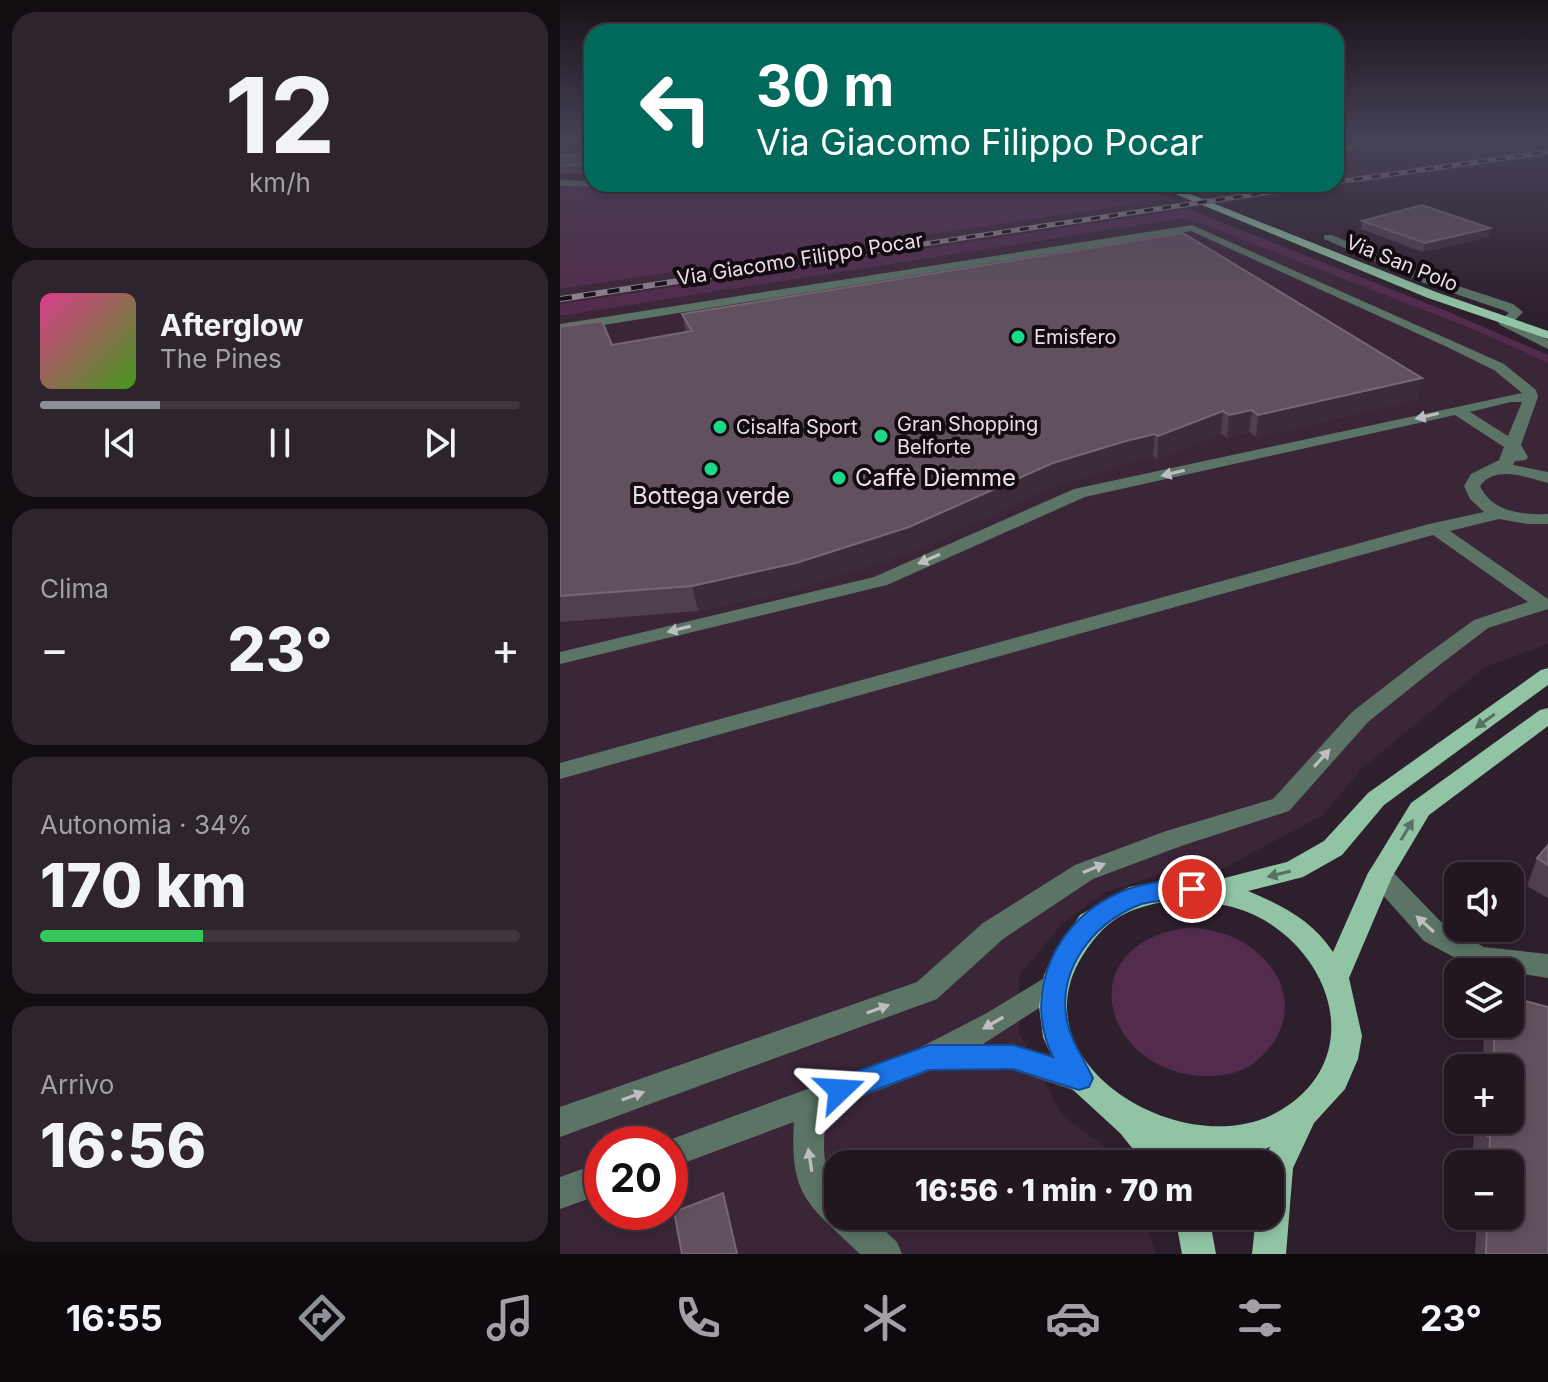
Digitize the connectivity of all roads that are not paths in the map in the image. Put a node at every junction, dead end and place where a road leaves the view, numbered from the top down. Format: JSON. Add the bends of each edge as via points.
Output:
{"nodes":[{"id":1,"x":1185,"y":196,"type":"edge"},
{"id":2,"x":1328,"y":237,"type":"dead end"},
{"id":3,"x":1505,"y":322,"type":"junction"},
{"id":4,"x":560,"y":328,"type":"edge"},
{"id":5,"x":1548,"y":335,"type":"edge"},
{"id":6,"x":1548,"y":345,"type":"edge"},
{"id":7,"x":1531,"y":397,"type":"junction"},
{"id":8,"x":1457,"y":410,"type":"junction"},
{"id":9,"x":1514,"y":447,"type":"junction"},
{"id":10,"x":1491,"y":471,"type":"junction"},
{"id":11,"x":1544,"y":476,"type":"edge"},
{"id":12,"x":1473,"y":494,"type":"junction"},
{"id":13,"x":1502,"y":513,"type":"junction"},
{"id":14,"x":1545,"y":519,"type":"edge"},
{"id":15,"x":1435,"y":528,"type":"junction"},
{"id":16,"x":1548,"y":539,"type":"edge"},
{"id":17,"x":560,"y":658,"type":"edge"},
{"id":18,"x":1548,"y":675,"type":"edge"},
{"id":19,"x":1548,"y":715,"type":"edge"},
{"id":20,"x":560,"y":771,"type":"edge"},
{"id":21,"x":1380,"y":875,"type":"junction"},
{"id":22,"x":1214,"y":890,"type":"junction"},
{"id":23,"x":1548,"y":966,"type":"edge"},
{"id":24,"x":1337,"y":975,"type":"junction"},
{"id":25,"x":1054,"y":984,"type":"junction"},
{"id":26,"x":929,"y":1058,"type":"junction"},
{"id":27,"x":1079,"y":1078,"type":"junction"},
{"id":28,"x":811,"y":1101,"type":"junction"},
{"id":29,"x":1302,"y":1116,"type":"junction"},
{"id":30,"x":1127,"y":1119,"type":"junction"},
{"id":31,"x":560,"y":1122,"type":"edge"},
{"id":32,"x":688,"y":1146,"type":"edge"},
{"id":33,"x":1153,"y":1150,"type":"edge"},
{"id":34,"x":584,"y":1184,"type":"edge"},
{"id":35,"x":560,"y":1193,"type":"edge"},
{"id":36,"x":824,"y":1197,"type":"edge"},
{"id":37,"x":860,"y":1230,"type":"edge"},
{"id":38,"x":1195,"y":1230,"type":"edge"},
{"id":39,"x":885,"y":1254,"type":"edge"},
{"id":40,"x":1199,"y":1254,"type":"edge"},
{"id":41,"x":1269,"y":1254,"type":"edge"}],
"edges":[{"from":1,"to":3,"type":"main road","name":"Via San Polo"},
{"from":2,"to":3,"type":"street","via":[[1517,312]]},
{"from":3,"to":5,"type":"main road","name":"Via San Polo"},
{"from":3,"to":6,"type":"street"},
{"from":4,"to":7,"type":"street","name":"Via Giacomo Filippo Pocar","via":[[1192,228],[1487,361],[1517,380]]},
{"from":7,"to":8,"type":"street"},
{"from":7,"to":9,"type":"street"},
{"from":8,"to":9,"type":"street"},
{"from":8,"to":17,"type":"street","one_way":true,"via":[[1080,493],[880,581]]},
{"from":9,"to":10,"type":"street","via":[[1506,463]]},
{"from":9,"to":11,"type":"street","via":[[1524,464]]},
{"from":10,"to":11,"type":"street"},
{"from":10,"to":12,"type":"street","via":[[1474,480]]},
{"from":12,"to":13,"type":"street"},
{"from":12,"to":15,"type":"street","via":[[1456,516]]},
{"from":13,"to":14,"type":"street"},
{"from":13,"to":15,"type":"street"},
{"from":14,"to":16,"type":"street"},
{"from":15,"to":20,"type":"street"},
{"from":31,"to":15,"type":"street","one_way":true,"via":[[927,991],[993,931],[1084,872],[1281,805],[1360,717],[1426,665],[1481,624],[1543,604]]},
{"from":18,"to":22,"type":"main road","one_way":true,"via":[[1376,799],[1333,848],[1294,870]]},
{"from":21,"to":19,"type":"main road","one_way":true,"via":[[1420,809]]},
{"from":23,"to":21,"type":"street","one_way":true,"via":[[1480,958],[1434,933]]},
{"from":21,"to":24,"type":"main road"},
{"from":22,"to":24,"type":"main road","via":[[1252,900],[1286,919],[1315,944]]},
{"from":22,"to":25,"type":"main road","via":[[1171,889],[1129,898],[1094,918],[1068,948]]},
{"from":24,"to":29,"type":"main road","via":[[1348,1012],[1347,1051],[1331,1086]]},
{"from":25,"to":26,"type":"street","one_way":true},
{"from":25,"to":27,"type":"main road","via":[[1056,1026]]},
{"from":26,"to":27,"type":"street","via":[[1013,1057]]},
{"from":26,"to":28,"type":"street"},
{"from":27,"to":30,"type":"main road"},
{"from":28,"to":32,"type":"street"},
{"from":36,"to":28,"type":"street","one_way":true,"via":[[815,1188],[808,1150]]},
{"from":29,"to":30,"type":"main road","via":[[1263,1135],[1218,1142],[1170,1136]]},
{"from":29,"to":41,"type":"main road","via":[[1277,1166]]},
{"from":30,"to":33,"type":"main road"},
{"from":34,"to":35,"type":"street"},
{"from":37,"to":39,"type":"street"},
{"from":38,"to":40,"type":"main road"}]}
